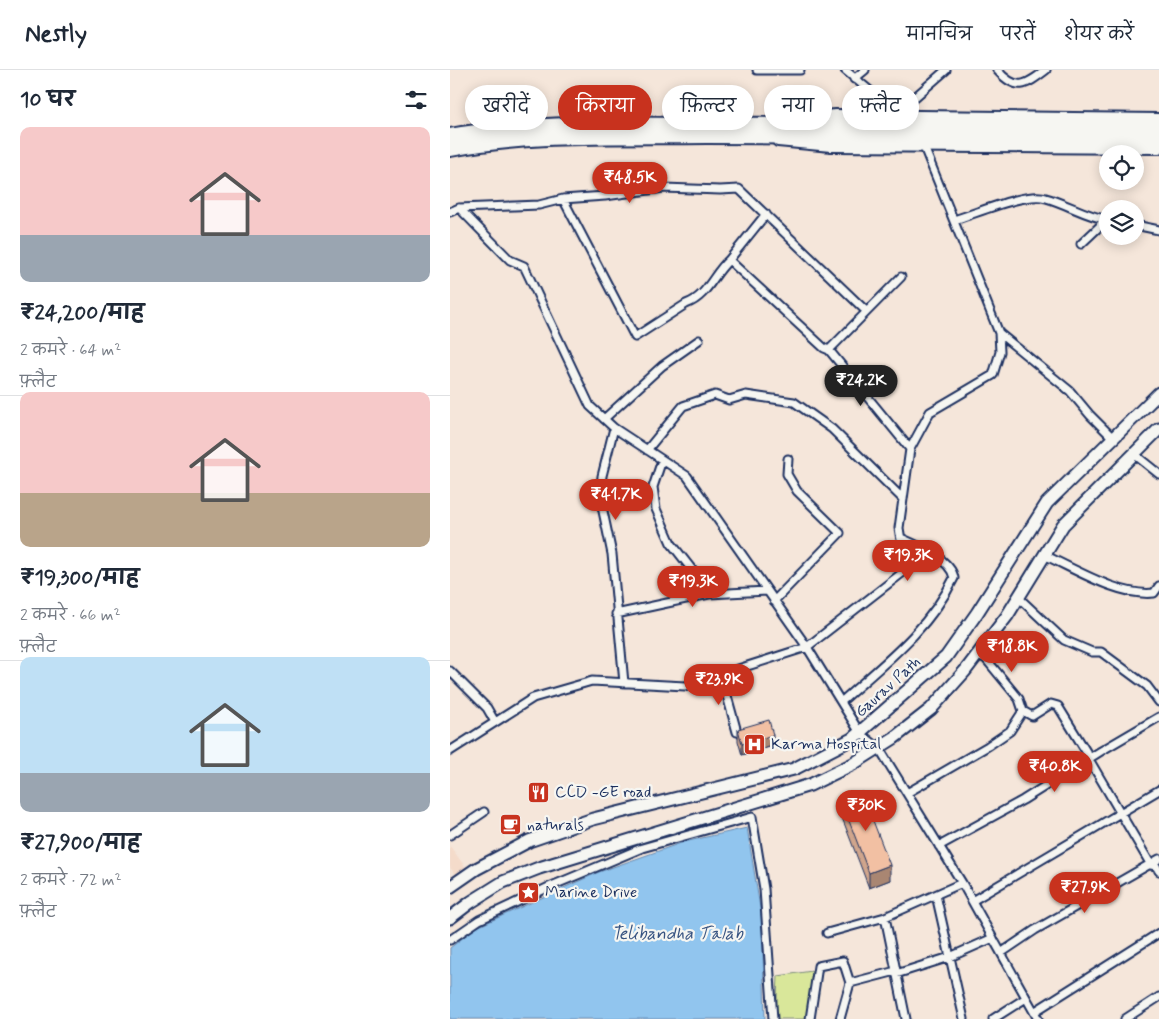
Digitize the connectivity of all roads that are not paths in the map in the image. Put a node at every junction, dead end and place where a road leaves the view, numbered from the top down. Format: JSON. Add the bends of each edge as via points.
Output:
{"nodes":[{"id":1,"x":757,"y":70,"type":"edge"},
{"id":2,"x":800,"y":70,"type":"edge"},
{"id":3,"x":845,"y":70,"type":"edge"},
{"id":4,"x":864,"y":70,"type":"edge"},
{"id":5,"x":946,"y":70,"type":"edge"},
{"id":6,"x":997,"y":70,"type":"edge"},
{"id":7,"x":1046,"y":70,"type":"edge"},
{"id":8,"x":854,"y":79,"type":"junction"},
{"id":9,"x":862,"y":85,"type":"edge"},
{"id":10,"x":919,"y":94,"type":"edge"},
{"id":11,"x":1159,"y":119,"type":"edge"},
{"id":12,"x":754,"y":126,"type":"edge"},
{"id":13,"x":662,"y":128,"type":"edge"},
{"id":14,"x":1159,"y":129,"type":"edge"},
{"id":15,"x":738,"y":130,"type":"joint"},
{"id":16,"x":796,"y":130,"type":"edge"},
{"id":17,"x":832,"y":130,"type":"edge"},
{"id":18,"x":450,"y":136,"type":"edge"},
{"id":19,"x":1159,"y":141,"type":"edge"},
{"id":20,"x":924,"y":147,"type":"junction"},
{"id":21,"x":1159,"y":148,"type":"edge"},
{"id":22,"x":450,"y":149,"type":"edge"},
{"id":23,"x":563,"y":200,"type":"junction"},
{"id":24,"x":459,"y":208,"type":"junction"},
{"id":25,"x":450,"y":212,"type":"edge"},
{"id":26,"x":766,"y":214,"type":"junction"},
{"id":27,"x":1099,"y":218,"type":"edge"},
{"id":28,"x":954,"y":220,"type":"junction"},
{"id":29,"x":1099,"y":227,"type":"edge"},
{"id":30,"x":1144,"y":227,"type":"edge"},
{"id":31,"x":1159,"y":230,"type":"edge"},
{"id":32,"x":1080,"y":244,"type":"dead end"},
{"id":33,"x":729,"y":260,"type":"junction"},
{"id":34,"x":901,"y":277,"type":"dead end"},
{"id":35,"x":866,"y":311,"type":"junction"},
{"id":36,"x":999,"y":333,"type":"junction"},
{"id":37,"x":699,"y":340,"type":"dead end"},
{"id":38,"x":829,"y":350,"type":"junction"},
{"id":39,"x":1159,"y":393,"type":"edge"},
{"id":40,"x":604,"y":419,"type":"junction"},
{"id":41,"x":614,"y":428,"type":"junction"},
{"id":42,"x":1159,"y":429,"type":"edge"},
{"id":43,"x":1113,"y":438,"type":"junction"},
{"id":44,"x":910,"y":449,"type":"junction"},
{"id":45,"x":647,"y":450,"type":"junction"},
{"id":46,"x":1134,"y":454,"type":"junction"},
{"id":47,"x":788,"y":459,"type":"dead end"},
{"id":48,"x":662,"y":460,"type":"junction"},
{"id":49,"x":1159,"y":474,"type":"edge"},
{"id":50,"x":903,"y":499,"type":"junction"},
{"id":51,"x":901,"y":538,"type":"junction"},
{"id":52,"x":1044,"y":556,"type":"junction"},
{"id":53,"x":1159,"y":586,"type":"edge"},
{"id":54,"x":767,"y":591,"type":"junction"},
{"id":55,"x":715,"y":594,"type":"junction"},
{"id":56,"x":1018,"y":597,"type":"junction"},
{"id":57,"x":774,"y":601,"type":"junction"},
{"id":58,"x":616,"y":614,"type":"junction"},
{"id":59,"x":807,"y":647,"type":"junction"},
{"id":60,"x":978,"y":654,"type":"junction"},
{"id":61,"x":450,"y":671,"type":"edge"},
{"id":62,"x":721,"y":674,"type":"junction"},
{"id":63,"x":624,"y":683,"type":"junction"},
{"id":64,"x":841,"y":702,"type":"junction"},
{"id":65,"x":1159,"y":702,"type":"edge"},
{"id":66,"x":1023,"y":711,"type":"junction"},
{"id":67,"x":1159,"y":718,"type":"edge"},
{"id":68,"x":495,"y":722,"type":"junction"},
{"id":69,"x":737,"y":732,"type":"edge"},
{"id":70,"x":860,"y":733,"type":"junction"},
{"id":71,"x":879,"y":748,"type":"junction"},
{"id":72,"x":451,"y":749,"type":"edge"},
{"id":73,"x":1090,"y":758,"type":"junction"},
{"id":74,"x":1159,"y":790,"type":"edge"},
{"id":75,"x":907,"y":793,"type":"junction"},
{"id":76,"x":484,"y":812,"type":"dead end"},
{"id":77,"x":1121,"y":813,"type":"junction"},
{"id":78,"x":450,"y":835,"type":"edge"},
{"id":79,"x":939,"y":846,"type":"junction"},
{"id":80,"x":1159,"y":860,"type":"edge"},
{"id":81,"x":1151,"y":865,"type":"junction"},
{"id":82,"x":1159,"y":871,"type":"edge"},
{"id":83,"x":962,"y":883,"type":"junction"},
{"id":84,"x":450,"y":887,"type":"edge"},
{"id":85,"x":936,"y":895,"type":"junction"},
{"id":86,"x":972,"y":901,"type":"junction"},
{"id":87,"x":885,"y":917,"type":"junction"},
{"id":88,"x":450,"y":918,"type":"edge"},
{"id":89,"x":827,"y":933,"type":"dead end"},
{"id":90,"x":1159,"y":933,"type":"edge"},
{"id":91,"x":993,"y":938,"type":"junction"},
{"id":92,"x":450,"y":940,"type":"edge"},
{"id":93,"x":1001,"y":953,"type":"junction"},
{"id":94,"x":950,"y":957,"type":"junction"},
{"id":95,"x":896,"y":972,"type":"junction"},
{"id":96,"x":850,"y":983,"type":"junction"},
{"id":97,"x":1159,"y":997,"type":"edge"},
{"id":98,"x":1026,"y":998,"type":"junction"},
{"id":99,"x":1036,"y":1016,"type":"edge"},
{"id":100,"x":773,"y":1019,"type":"edge"},
{"id":101,"x":810,"y":1019,"type":"edge"},
{"id":102,"x":840,"y":1019,"type":"edge"},
{"id":103,"x":906,"y":1019,"type":"edge"},
{"id":104,"x":964,"y":1019,"type":"edge"},
{"id":105,"x":993,"y":1019,"type":"edge"},
{"id":106,"x":1125,"y":1019,"type":"edge"}],
"edges":[{"from":1,"to":2,"type":"street"},
{"from":3,"to":8,"type":"street"},
{"from":4,"to":8,"type":"street"},
{"from":5,"to":10,"type":"street"},
{"from":6,"to":7,"type":"street","via":[[1020,86]]},
{"from":8,"to":9,"type":"street"},
{"from":11,"to":12,"type":"street","via":[[836,115],[796,117]]},
{"from":13,"to":18,"type":"highway","via":[[541,126]]},
{"from":14,"to":17,"type":"highway"},
{"from":15,"to":20,"type":"street","via":[[800,144]]},
{"from":15,"to":22,"type":"highway","via":[[514,139]]},
{"from":16,"to":19,"type":"highway"},
{"from":20,"to":21,"type":"street"},
{"from":20,"to":28,"type":"street"},
{"from":23,"to":24,"type":"street","via":[[538,205]]},
{"from":23,"to":26,"type":"street","via":[[664,188],[739,189]]},
{"from":23,"to":33,"type":"street","via":[[635,337],[706,291]]},
{"from":24,"to":25,"type":"street"},
{"from":24,"to":40,"type":"street","via":[[510,260],[524,266],[590,406]]},
{"from":26,"to":33,"type":"street"},
{"from":26,"to":35,"type":"street"},
{"from":27,"to":28,"type":"street","via":[[1044,197],[1032,196]]},
{"from":28,"to":36,"type":"street"},
{"from":29,"to":32,"type":"street"},
{"from":30,"to":31,"type":"street"},
{"from":33,"to":38,"type":"street"},
{"from":34,"to":35,"type":"street"},
{"from":35,"to":38,"type":"street"},
{"from":36,"to":43,"type":"street","via":[[1070,391]]},
{"from":36,"to":44,"type":"street","via":[[1000,352],[993,375],[930,412]]},
{"from":37,"to":40,"type":"street","via":[[662,366]]},
{"from":38,"to":44,"type":"street"},
{"from":39,"to":43,"type":"main road","name":"Gaurav Path"},
{"from":40,"to":41,"type":"street"},
{"from":41,"to":45,"type":"street"},
{"from":41,"to":58,"type":"street","via":[[600,497],[612,554]]},
{"from":42,"to":46,"type":"main road"},
{"from":43,"to":70,"type":"main road","name":"Gaurav Path","via":[[1047,503],[946,657]]},
{"from":44,"to":50,"type":"street"},
{"from":45,"to":48,"type":"street"},
{"from":45,"to":50,"type":"street","via":[[683,406],[715,395],[729,400],[746,395],[794,402],[832,429]]},
{"from":46,"to":49,"type":"street"},
{"from":46,"to":52,"type":"main road","via":[[1063,525]]},
{"from":47,"to":57,"type":"street","via":[[787,474],[797,490],[840,533]]},
{"from":48,"to":54,"type":"street","via":[[687,476]]},
{"from":48,"to":55,"type":"street","via":[[653,487],[656,509],[671,543]]},
{"from":50,"to":51,"type":"street","via":[[899,528]]},
{"from":51,"to":59,"type":"street","via":[[906,570]]},
{"from":51,"to":64,"type":"street","via":[[928,550],[945,564],[954,578],[936,610],[918,632]]},
{"from":52,"to":53,"type":"street","via":[[1118,589],[1142,595],[1154,594]]},
{"from":52,"to":56,"type":"main road"},
{"from":54,"to":55,"type":"street"},
{"from":54,"to":57,"type":"street"},
{"from":55,"to":58,"type":"street"},
{"from":56,"to":60,"type":"main road"},
{"from":56,"to":65,"type":"street","via":[[1064,640],[1092,652],[1101,652],[1147,686]]},
{"from":57,"to":59,"type":"street"},
{"from":58,"to":63,"type":"street"},
{"from":59,"to":62,"type":"street"},
{"from":59,"to":64,"type":"street"},
{"from":60,"to":66,"type":"street","via":[[986,659],[1019,699]]},
{"from":60,"to":71,"type":"main road","via":[[931,709]]},
{"from":61,"to":68,"type":"street","via":[[487,708]]},
{"from":62,"to":63,"type":"street","via":[[685,686]]},
{"from":62,"to":69,"type":"street"},
{"from":63,"to":68,"type":"street","via":[[592,682],[533,698]]},
{"from":64,"to":70,"type":"street"},
{"from":66,"to":73,"type":"street","via":[[1032,716],[1051,704],[1058,706]]},
{"from":66,"to":75,"type":"street","via":[[1010,731]]},
{"from":67,"to":73,"type":"street"},
{"from":68,"to":72,"type":"street"},
{"from":70,"to":71,"type":"street"},
{"from":70,"to":84,"type":"main road","name":"Gaurav Path","via":[[794,769],[593,819],[530,841],[476,869]]},
{"from":71,"to":75,"type":"street"},
{"from":71,"to":88,"type":"main road","via":[[810,785],[539,868],[503,882]]},
{"from":73,"to":77,"type":"street"},
{"from":73,"to":79,"type":"street","via":[[1023,800]]},
{"from":74,"to":77,"type":"street"},
{"from":75,"to":79,"type":"street"},
{"from":76,"to":78,"type":"street"},
{"from":77,"to":81,"type":"street"},
{"from":77,"to":86,"type":"street"},
{"from":79,"to":83,"type":"street"},
{"from":80,"to":81,"type":"street"},
{"from":81,"to":82,"type":"street"},
{"from":81,"to":93,"type":"street","via":[[1035,930]]},
{"from":83,"to":85,"type":"street"},
{"from":83,"to":86,"type":"street"},
{"from":85,"to":87,"type":"street"},
{"from":85,"to":94,"type":"street"},
{"from":86,"to":91,"type":"street"},
{"from":87,"to":89,"type":"street"},
{"from":87,"to":95,"type":"street"},
{"from":90,"to":99,"type":"street"},
{"from":91,"to":93,"type":"street"},
{"from":91,"to":94,"type":"street"},
{"from":92,"to":100,"type":"street","via":[[479,920],[642,848],[752,817],[764,889]]},
{"from":93,"to":98,"type":"street"},
{"from":94,"to":95,"type":"street"},
{"from":94,"to":104,"type":"street"},
{"from":95,"to":96,"type":"street"},
{"from":95,"to":103,"type":"street"},
{"from":96,"to":101,"type":"street","via":[[843,962],[818,966]]},
{"from":96,"to":102,"type":"street"},
{"from":97,"to":106,"type":"street"},
{"from":98,"to":99,"type":"street"},
{"from":98,"to":105,"type":"street"}]}
